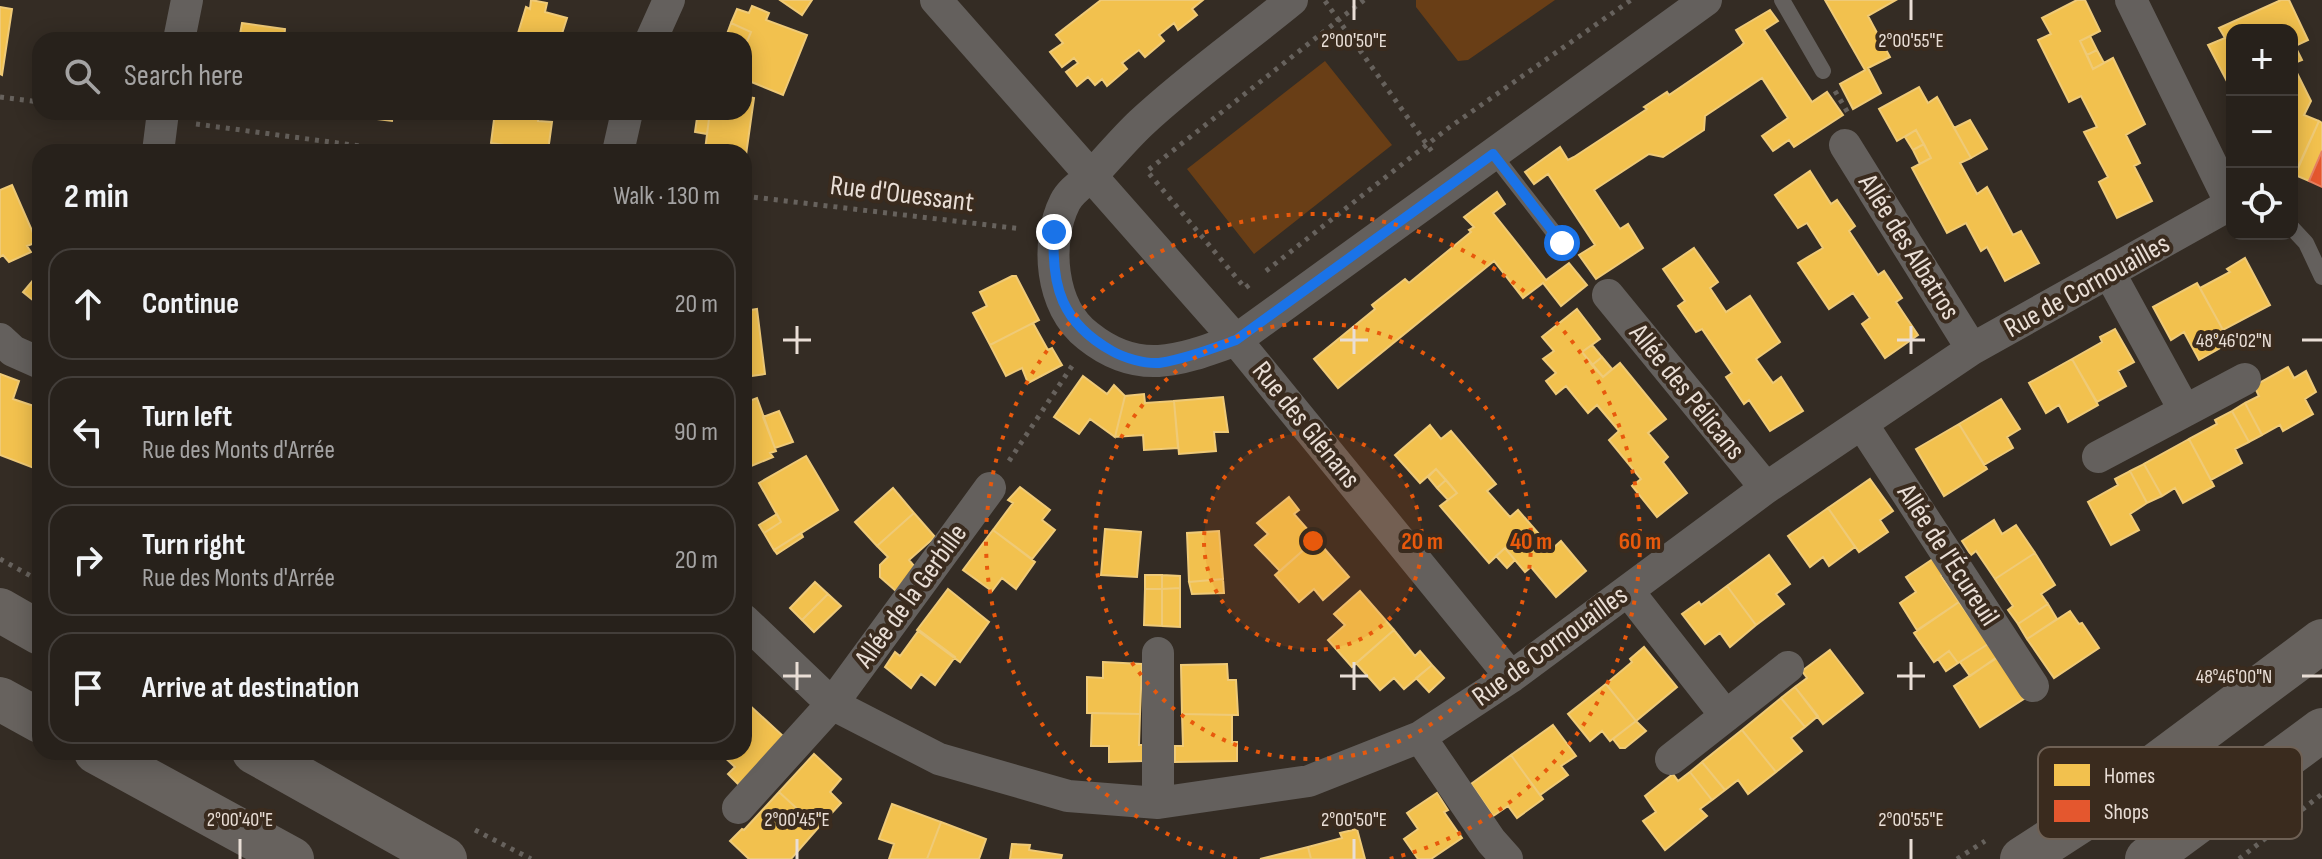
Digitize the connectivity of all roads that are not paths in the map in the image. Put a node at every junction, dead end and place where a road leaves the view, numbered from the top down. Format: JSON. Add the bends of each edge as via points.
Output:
{"nodes":[{"id":1,"x":187,"y":0,"type":"edge"},
{"id":2,"x":669,"y":0,"type":"edge"},
{"id":3,"x":936,"y":0,"type":"edge"},
{"id":4,"x":1292,"y":0,"type":"edge"},
{"id":5,"x":1706,"y":0,"type":"edge"},
{"id":6,"x":1782,"y":0,"type":"edge"},
{"id":7,"x":2139,"y":2,"type":"edge"},
{"id":8,"x":181,"y":32,"type":"edge"},
{"id":9,"x":655,"y":32,"type":"edge"},
{"id":10,"x":1823,"y":71,"type":"road end"},
{"id":11,"x":162,"y":120,"type":"edge"},
{"id":12,"x":625,"y":120,"type":"edge"},
{"id":13,"x":159,"y":144,"type":"edge"},
{"id":14,"x":620,"y":144,"type":"edge"},
{"id":15,"x":1845,"y":145,"type":"road end"},
{"id":16,"x":1493,"y":154,"type":"junction"},
{"id":17,"x":1090,"y":177,"type":"junction"},
{"id":18,"x":2226,"y":191,"type":"edge"},
{"id":19,"x":2226,"y":207,"type":"edge"},
{"id":20,"x":2298,"y":234,"type":"edge"},
{"id":21,"x":1562,"y":243,"type":"dead end"},
{"id":22,"x":2110,"y":274,"type":"junction"},
{"id":23,"x":2322,"y":277,"type":"edge"},
{"id":24,"x":1608,"y":295,"type":"dead end"},
{"id":25,"x":0,"y":339,"type":"edge"},
{"id":26,"x":1236,"y":340,"type":"junction"},
{"id":27,"x":1972,"y":349,"type":"junction"},
{"id":28,"x":32,"y":359,"type":"edge"},
{"id":29,"x":2245,"y":379,"type":"dead end"},
{"id":30,"x":2185,"y":411,"type":"junction"},
{"id":31,"x":1862,"y":424,"type":"junction"},
{"id":32,"x":2098,"y":457,"type":"dead end"},
{"id":33,"x":990,"y":488,"type":"road end"},
{"id":34,"x":1766,"y":488,"type":"junction"},
{"id":35,"x":1628,"y":591,"type":"junction"},
{"id":36,"x":0,"y":610,"type":"edge"},
{"id":37,"x":32,"y":628,"type":"edge"},
{"id":38,"x":752,"y":628,"type":"edge"},
{"id":39,"x":2322,"y":641,"type":"edge"},
{"id":40,"x":1158,"y":653,"type":"dead end"},
{"id":41,"x":1788,"y":667,"type":"dead end"},
{"id":42,"x":1511,"y":677,"type":"junction"},
{"id":43,"x":2033,"y":686,"type":"dead end"},
{"id":44,"x":0,"y":699,"type":"edge"},
{"id":45,"x":832,"y":704,"type":"junction"},
{"id":46,"x":1726,"y":716,"type":"junction"},
{"id":47,"x":32,"y":717,"type":"edge"},
{"id":48,"x":2322,"y":730,"type":"edge"},
{"id":49,"x":1420,"y":737,"type":"junction"},
{"id":50,"x":2180,"y":747,"type":"edge"},
{"id":51,"x":2299,"y":747,"type":"edge"},
{"id":52,"x":1671,"y":759,"type":"dead end"},
{"id":53,"x":111,"y":760,"type":"edge"},
{"id":54,"x":268,"y":760,"type":"edge"},
{"id":55,"x":1158,"y":803,"type":"junction"},
{"id":56,"x":738,"y":808,"type":"dead end"},
{"id":57,"x":2053,"y":839,"type":"edge"},
{"id":58,"x":2174,"y":839,"type":"edge"},
{"id":59,"x":292,"y":859,"type":"edge"},
{"id":60,"x":445,"y":859,"type":"edge"},
{"id":61,"x":1507,"y":859,"type":"edge"},
{"id":62,"x":2022,"y":859,"type":"edge"},
{"id":63,"x":2147,"y":859,"type":"edge"}],
"edges":[{"from":1,"to":8,"type":"street"},
{"from":2,"to":9,"type":"street"},
{"from":3,"to":17,"type":"street","name":"Rue des Glénans"},
{"from":4,"to":17,"type":"street","via":[[1141,123]]},
{"from":5,"to":16,"type":"street"},
{"from":6,"to":10,"type":"lane"},
{"from":7,"to":18,"type":"street","name":"Rue de Cornouailles"},
{"from":11,"to":13,"type":"street"},
{"from":12,"to":14,"type":"street"},
{"from":15,"to":27,"type":"street","name":"Allée des Albatros"},
{"from":16,"to":21,"type":"lane"},
{"from":16,"to":26,"type":"street"},
{"from":17,"to":26,"type":"street","name":"Rue des Glénans"},
{"from":17,"to":26,"type":"street","via":[[1066,199],[1054,232],[1052,267],[1064,305],[1083,332],[1122,357],[1156,363]]},
{"from":19,"to":22,"type":"street","name":"Rue de Cornouailles"},
{"from":20,"to":23,"type":"lane"},
{"from":22,"to":27,"type":"street","name":"Rue de Cornouailles"},
{"from":22,"to":30,"type":"street"},
{"from":24,"to":34,"type":"street","name":"Allée des Pélicans"},
{"from":25,"to":28,"type":"street"},
{"from":26,"to":42,"type":"street","name":"Rue des Glénans"},
{"from":27,"to":31,"type":"street","name":"Rue de Cornouailles"},
{"from":29,"to":30,"type":"street"},
{"from":30,"to":32,"type":"street"},
{"from":31,"to":34,"type":"street","name":"Rue de Cornouailles"},
{"from":31,"to":43,"type":"street","name":"Allée de l'Écureuil"},
{"from":33,"to":45,"type":"street","name":"Allée de la Gerbille"},
{"from":34,"to":35,"type":"street","name":"Rue de Cornouailles"},
{"from":35,"to":42,"type":"street","name":"Rue de Cornouailles"},
{"from":35,"to":46,"type":"street"},
{"from":36,"to":37,"type":"main road"},
{"from":38,"to":45,"type":"street","name":"Rue de Cornouailles"},
{"from":39,"to":50,"type":"main road"},
{"from":40,"to":55,"type":"street"},
{"from":41,"to":46,"type":"street"},
{"from":42,"to":49,"type":"street","name":"Rue de Cornouailles"},
{"from":44,"to":47,"type":"main road"},
{"from":45,"to":55,"type":"street","name":"Rue de Cornouailles","via":[[939,759],[1068,796]]},
{"from":45,"to":56,"type":"street","name":"Allée de la Gerbille"},
{"from":46,"to":52,"type":"street"},
{"from":48,"to":51,"type":"main road"},
{"from":49,"to":55,"type":"street","name":"Rue de Cornouailles","via":[[1309,781]]},
{"from":49,"to":61,"type":"street"},
{"from":53,"to":59,"type":"main road"},
{"from":54,"to":60,"type":"main road"},
{"from":57,"to":62,"type":"main road"},
{"from":58,"to":63,"type":"main road"}]}
